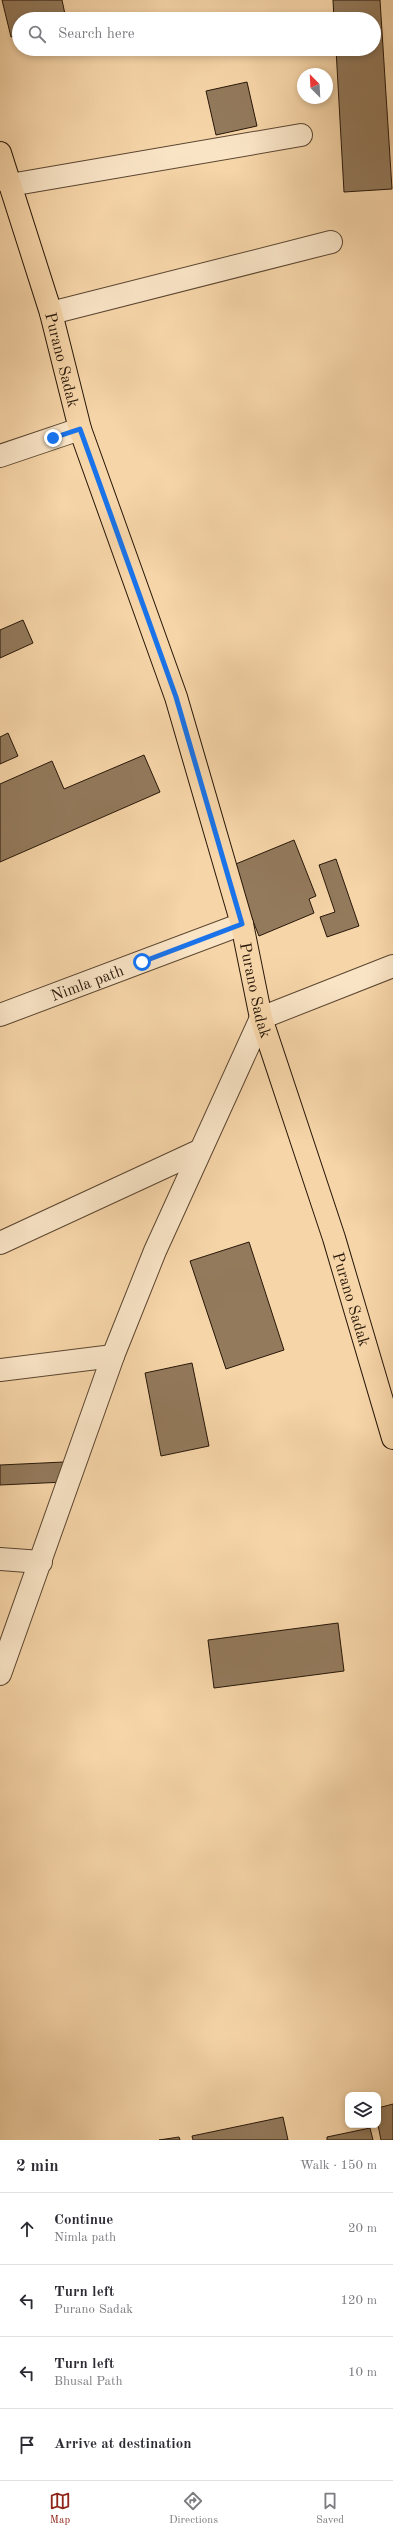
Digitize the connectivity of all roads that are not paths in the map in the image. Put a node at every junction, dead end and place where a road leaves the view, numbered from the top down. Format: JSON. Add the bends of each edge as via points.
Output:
{"nodes":[{"id":1,"x":300,"y":135,"type":"dead end"},
{"id":2,"x":0,"y":153,"type":"edge"},
{"id":3,"x":10,"y":185,"type":"junction"},
{"id":4,"x":331,"y":242,"type":"dead end"},
{"id":5,"x":52,"y":313,"type":"junction"},
{"id":6,"x":80,"y":429,"type":"junction"},
{"id":7,"x":0,"y":456,"type":"edge"},
{"id":8,"x":242,"y":924,"type":"junction"},
{"id":9,"x":393,"y":966,"type":"edge"},
{"id":10,"x":0,"y":1015,"type":"edge"},
{"id":11,"x":261,"y":1018,"type":"junction"},
{"id":12,"x":200,"y":1151,"type":"junction"},
{"id":13,"x":0,"y":1242,"type":"edge"},
{"id":14,"x":113,"y":1356,"type":"junction"},
{"id":15,"x":0,"y":1370,"type":"edge"},
{"id":16,"x":393,"y":1438,"type":"edge"},
{"id":17,"x":0,"y":1559,"type":"edge"},
{"id":18,"x":41,"y":1562,"type":"junction"},
{"id":19,"x":0,"y":1674,"type":"edge"}],
"edges":[{"from":1,"to":3,"type":"street"},
{"from":2,"to":3,"type":"main road","name":"Purano Sadak"},
{"from":3,"to":5,"type":"main road","name":"Purano Sadak"},
{"from":4,"to":5,"type":"street"},
{"from":5,"to":6,"type":"main road","name":"Purano Sadak"},
{"from":6,"to":7,"type":"street"},
{"from":6,"to":8,"type":"main road","name":"Purano Sadak","via":[[176,697]]},
{"from":8,"to":10,"type":"street","name":"Nimla path"},
{"from":8,"to":11,"type":"main road","name":"Purano Sadak"},
{"from":9,"to":11,"type":"street"},
{"from":11,"to":12,"type":"street"},
{"from":11,"to":16,"type":"main road","name":"Purano Sadak","via":[[334,1238]]},
{"from":12,"to":13,"type":"street"},
{"from":12,"to":14,"type":"street","via":[[155,1250]]},
{"from":14,"to":15,"type":"street"},
{"from":14,"to":18,"type":"street"},
{"from":17,"to":18,"type":"street"},
{"from":18,"to":19,"type":"street"}]}
